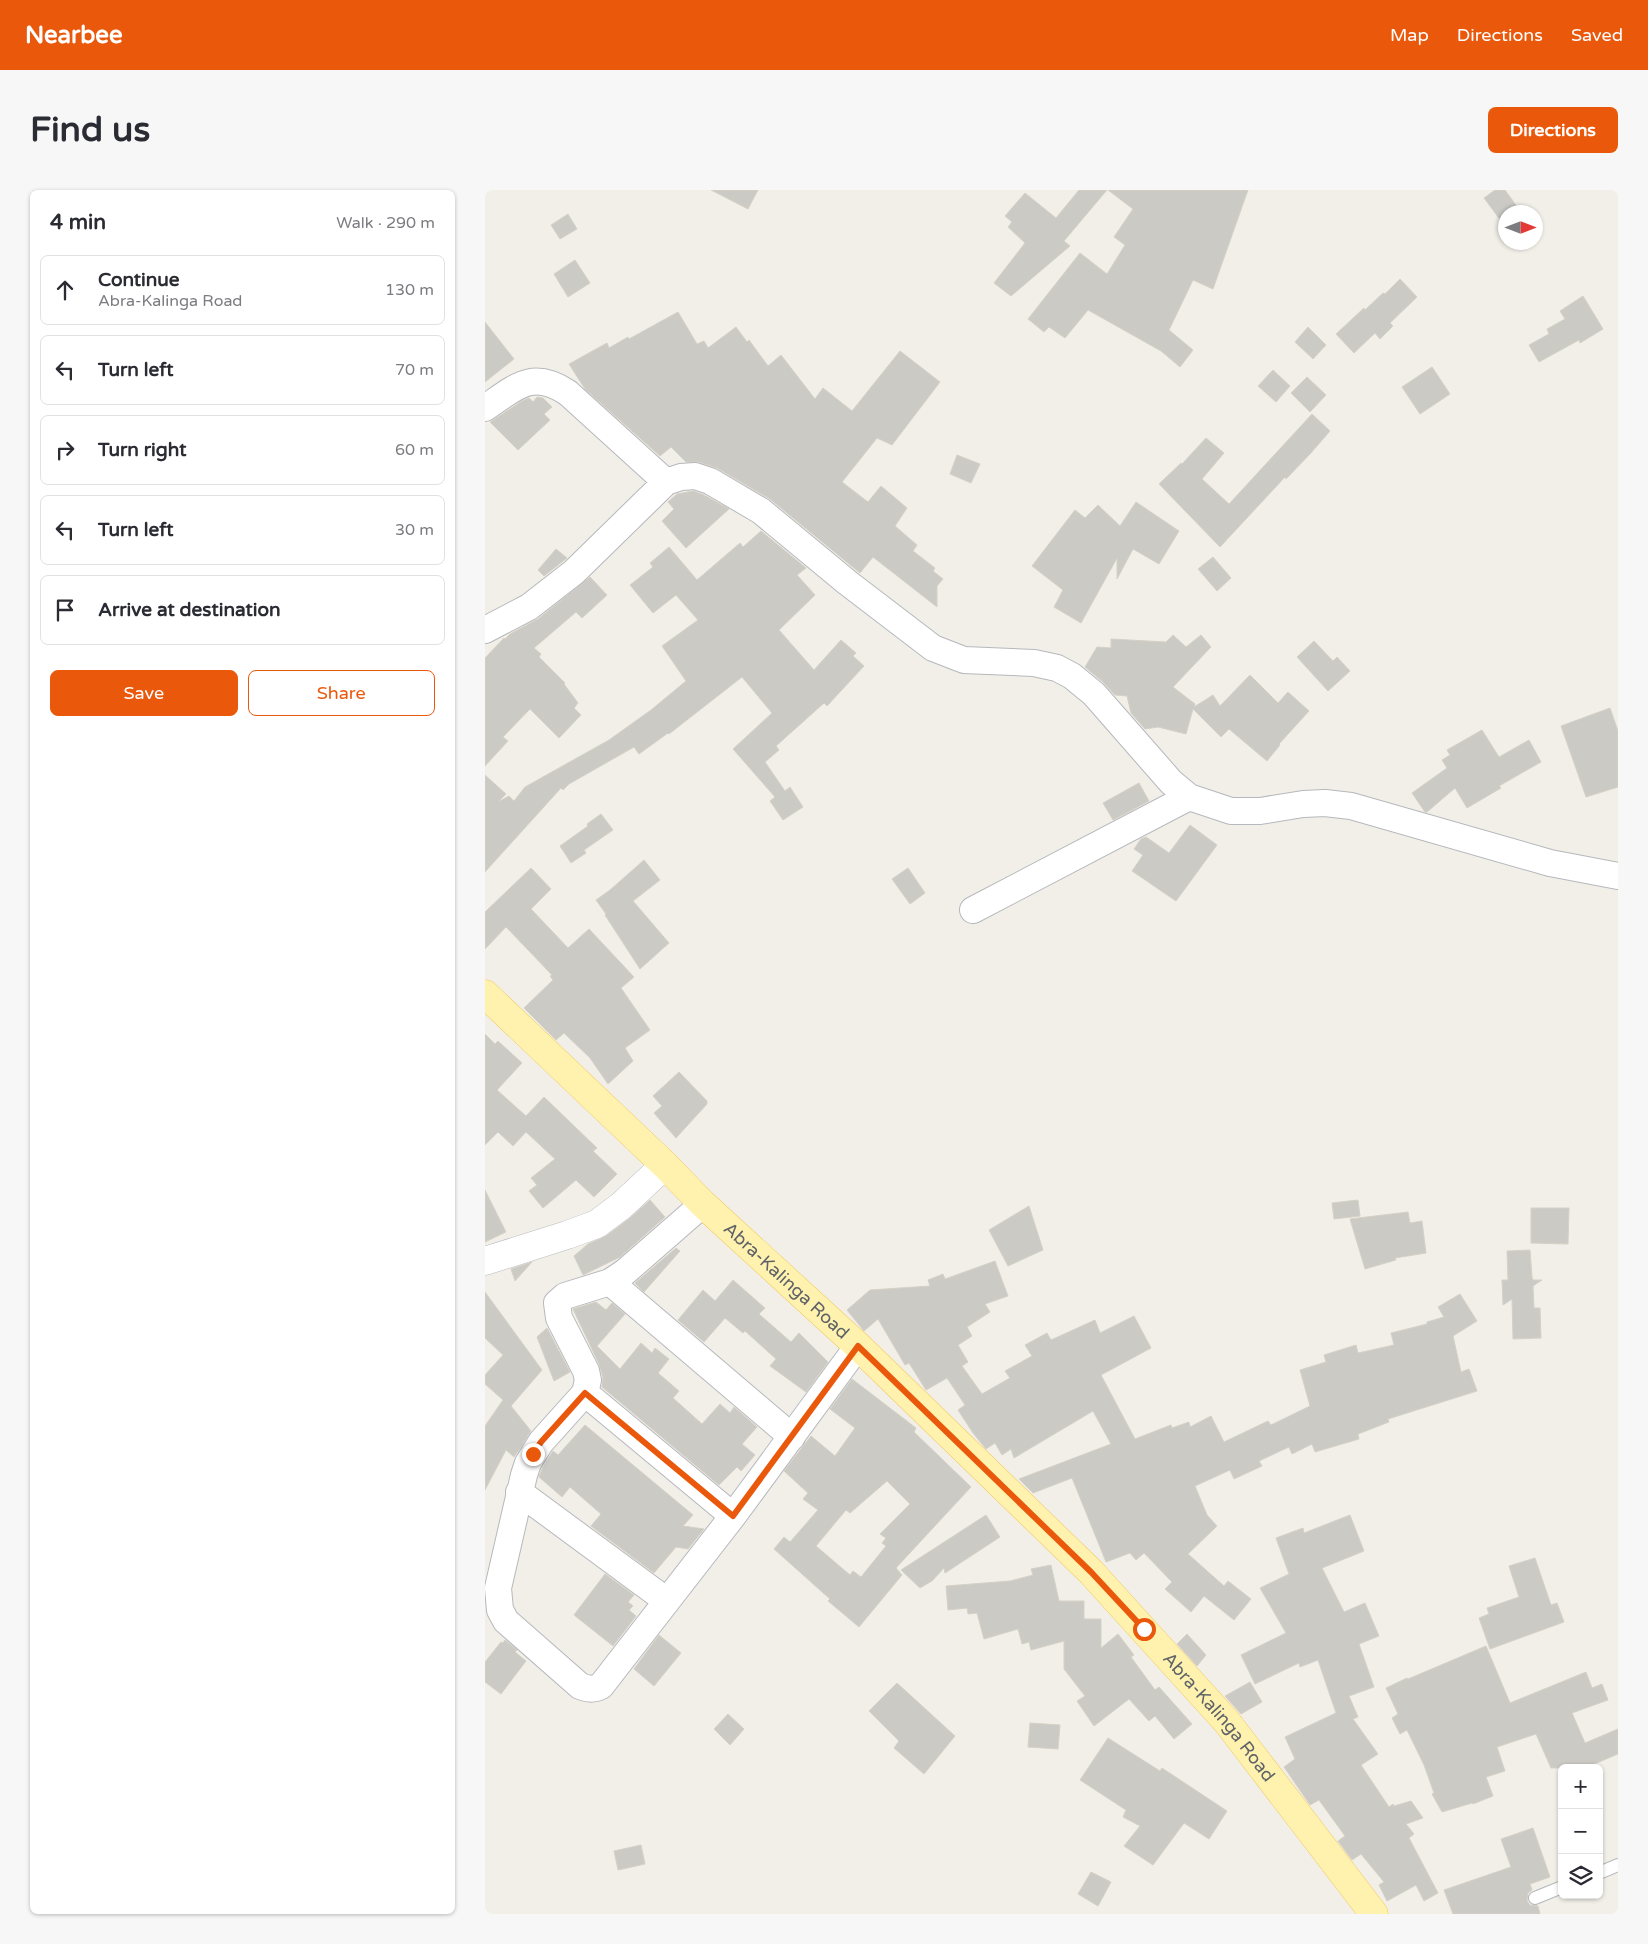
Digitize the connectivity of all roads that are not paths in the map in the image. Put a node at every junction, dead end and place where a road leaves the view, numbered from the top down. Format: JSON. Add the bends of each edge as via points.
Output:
{"nodes":[{"id":1,"x":485,"y":408,"type":"edge"},
{"id":2,"x":666,"y":482,"type":"junction"},
{"id":3,"x":485,"y":630,"type":"edge"},
{"id":4,"x":1189,"y":797,"type":"junction"},
{"id":5,"x":1618,"y":876,"type":"edge"},
{"id":6,"x":973,"y":910,"type":"dead end"},
{"id":7,"x":485,"y":994,"type":"edge"},
{"id":8,"x":665,"y":1165,"type":"junction"},
{"id":9,"x":703,"y":1204,"type":"junction"},
{"id":10,"x":485,"y":1262,"type":"edge"},
{"id":11,"x":611,"y":1282,"type":"junction"},
{"id":12,"x":858,"y":1346,"type":"junction"},
{"id":13,"x":585,"y":1393,"type":"junction"},
{"id":14,"x":792,"y":1437,"type":"junction"},
{"id":15,"x":519,"y":1492,"type":"junction"},
{"id":16,"x":733,"y":1516,"type":"junction"},
{"id":17,"x":667,"y":1602,"type":"junction"},
{"id":18,"x":1618,"y":1865,"type":"edge"},
{"id":19,"x":1603,"y":1871,"type":"edge"},
{"id":20,"x":1558,"y":1889,"type":"edge"},
{"id":21,"x":1535,"y":1898,"type":"dead end"},
{"id":22,"x":1374,"y":1914,"type":"edge"}],
"edges":[{"from":1,"to":2,"type":"street","via":[[519,386],[541,381],[554,384]]},
{"from":2,"to":3,"type":"street","via":[[574,572],[529,607]]},
{"from":2,"to":4,"type":"street","via":[[695,476],[711,481],[761,511],[933,648],[964,660],[1034,663],[1057,668],[1073,676],[1094,694],[1171,782]]},
{"from":4,"to":5,"type":"street","via":[[1231,811],[1325,803],[1351,806],[1549,863]]},
{"from":4,"to":6,"type":"street"},
{"from":7,"to":8,"type":"main road","name":"Abra-Kalinga Road"},
{"from":8,"to":9,"type":"main road","name":"Abra-Kalinga Road"},
{"from":8,"to":10,"type":"street","via":[[597,1224]]},
{"from":9,"to":11,"type":"street"},
{"from":9,"to":12,"type":"main road","name":"Abra-Kalinga Road"},
{"from":11,"to":13,"type":"street","via":[[565,1296],[557,1303],[559,1318],[586,1371]]},
{"from":11,"to":14,"type":"street"},
{"from":12,"to":14,"type":"street"},
{"from":12,"to":22,"type":"main road","name":"Abra-Kalinga Road","via":[[1091,1572],[1144,1629],[1227,1722]]},
{"from":13,"to":15,"type":"street","via":[[541,1442],[528,1463]]},
{"from":13,"to":16,"type":"street"},
{"from":14,"to":16,"type":"street"},
{"from":15,"to":17,"type":"street"},
{"from":15,"to":17,"type":"street","via":[[500,1577],[500,1610],[506,1621],[580,1686],[596,1689],[601,1686]]},
{"from":16,"to":17,"type":"street"},
{"from":18,"to":19,"type":"lane"},
{"from":20,"to":21,"type":"lane"}]}
